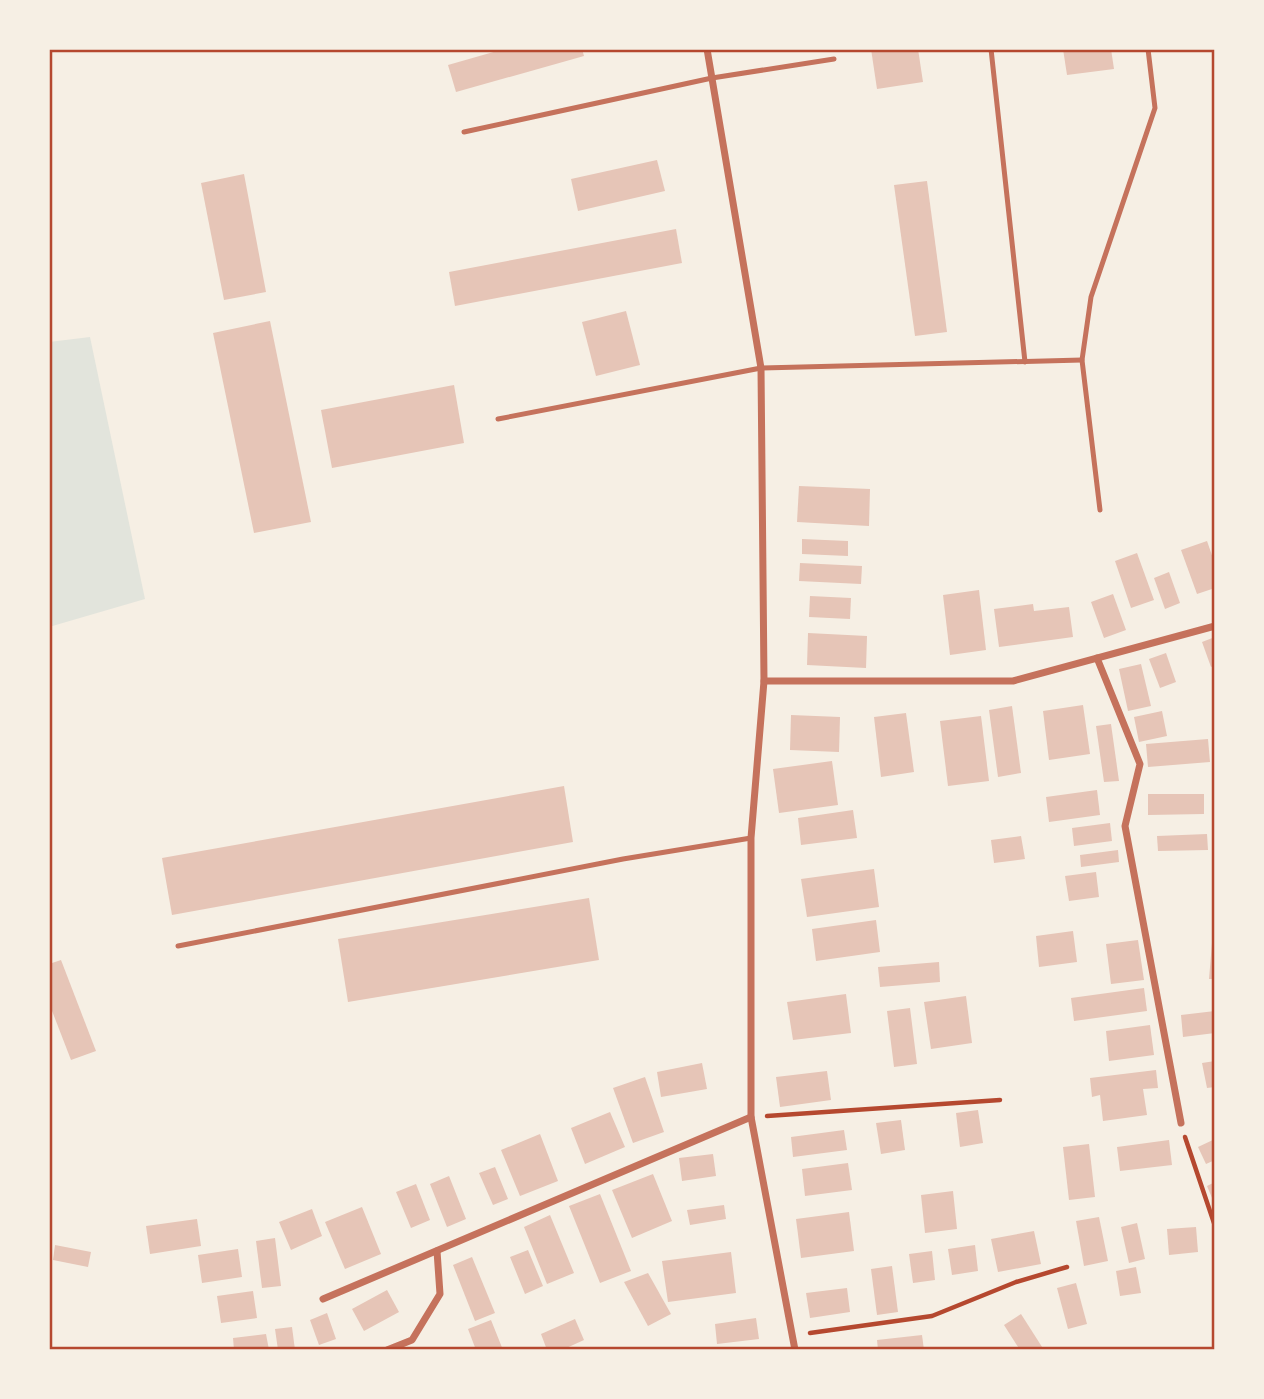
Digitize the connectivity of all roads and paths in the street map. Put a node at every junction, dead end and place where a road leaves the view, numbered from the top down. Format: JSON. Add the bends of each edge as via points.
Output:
{"nodes":[{"id":1,"x":707,"y":49,"type":"edge"},
{"id":2,"x":991,"y":49,"type":"edge"},
{"id":3,"x":1147,"y":49,"type":"edge"},
{"id":4,"x":834,"y":59,"type":"dead end"},
{"id":5,"x":712,"y":78,"type":"junction"},
{"id":6,"x":464,"y":132,"type":"dead end"},
{"id":7,"x":1082,"y":360,"type":"junction"},
{"id":8,"x":1025,"y":362,"type":"junction"},
{"id":9,"x":761,"y":368,"type":"junction"},
{"id":10,"x":498,"y":419,"type":"dead end"},
{"id":11,"x":1100,"y":510,"type":"dead end"},
{"id":12,"x":1215,"y":626,"type":"edge"},
{"id":13,"x":1097,"y":658,"type":"junction"},
{"id":14,"x":764,"y":681,"type":"junction"},
{"id":15,"x":751,"y":838,"type":"junction"},
{"id":16,"x":178,"y":946,"type":"dead end"},
{"id":17,"x":1000,"y":1100,"type":"dead end"},
{"id":18,"x":751,"y":1117,"type":"junction"},
{"id":19,"x":1181,"y":1123,"type":"joint"},
{"id":20,"x":1215,"y":1226,"type":"edge"},
{"id":21,"x":437,"y":1251,"type":"junction"},
{"id":22,"x":1067,"y":1267,"type":"dead end"},
{"id":23,"x":323,"y":1299,"type":"dead end"},
{"id":24,"x":792,"y":1336,"type":"junction"},
{"id":25,"x":387,"y":1350,"type":"edge"},
{"id":26,"x":795,"y":1350,"type":"edge"}],
"edges":[{"from":1,"to":5,"type":"street"},
{"from":2,"to":8,"type":"lane"},
{"from":3,"to":7,"type":"lane","via":[[1155,108],[1091,297]]},
{"from":4,"to":5,"type":"lane"},
{"from":5,"to":6,"type":"lane"},
{"from":5,"to":9,"type":"street"},
{"from":7,"to":8,"type":"lane"},
{"from":7,"to":11,"type":"lane"},
{"from":8,"to":9,"type":"lane"},
{"from":9,"to":10,"type":"lane"},
{"from":9,"to":14,"type":"street"},
{"from":12,"to":13,"type":"street"},
{"from":13,"to":14,"type":"street","via":[[1013,681]]},
{"from":13,"to":19,"type":"street","via":[[1140,764],[1125,826]]},
{"from":14,"to":15,"type":"street"},
{"from":15,"to":16,"type":"lane"},
{"from":15,"to":18,"type":"street"},
{"from":17,"to":18,"type":"path"},
{"from":18,"to":21,"type":"street"},
{"from":18,"to":24,"type":"street"},
{"from":19,"to":20,"type":"path"},
{"from":21,"to":23,"type":"street"},
{"from":21,"to":25,"type":"street","via":[[440,1294],[412,1339]]},
{"from":22,"to":24,"type":"path","via":[[932,1316]]},
{"from":24,"to":26,"type":"street"}]}
